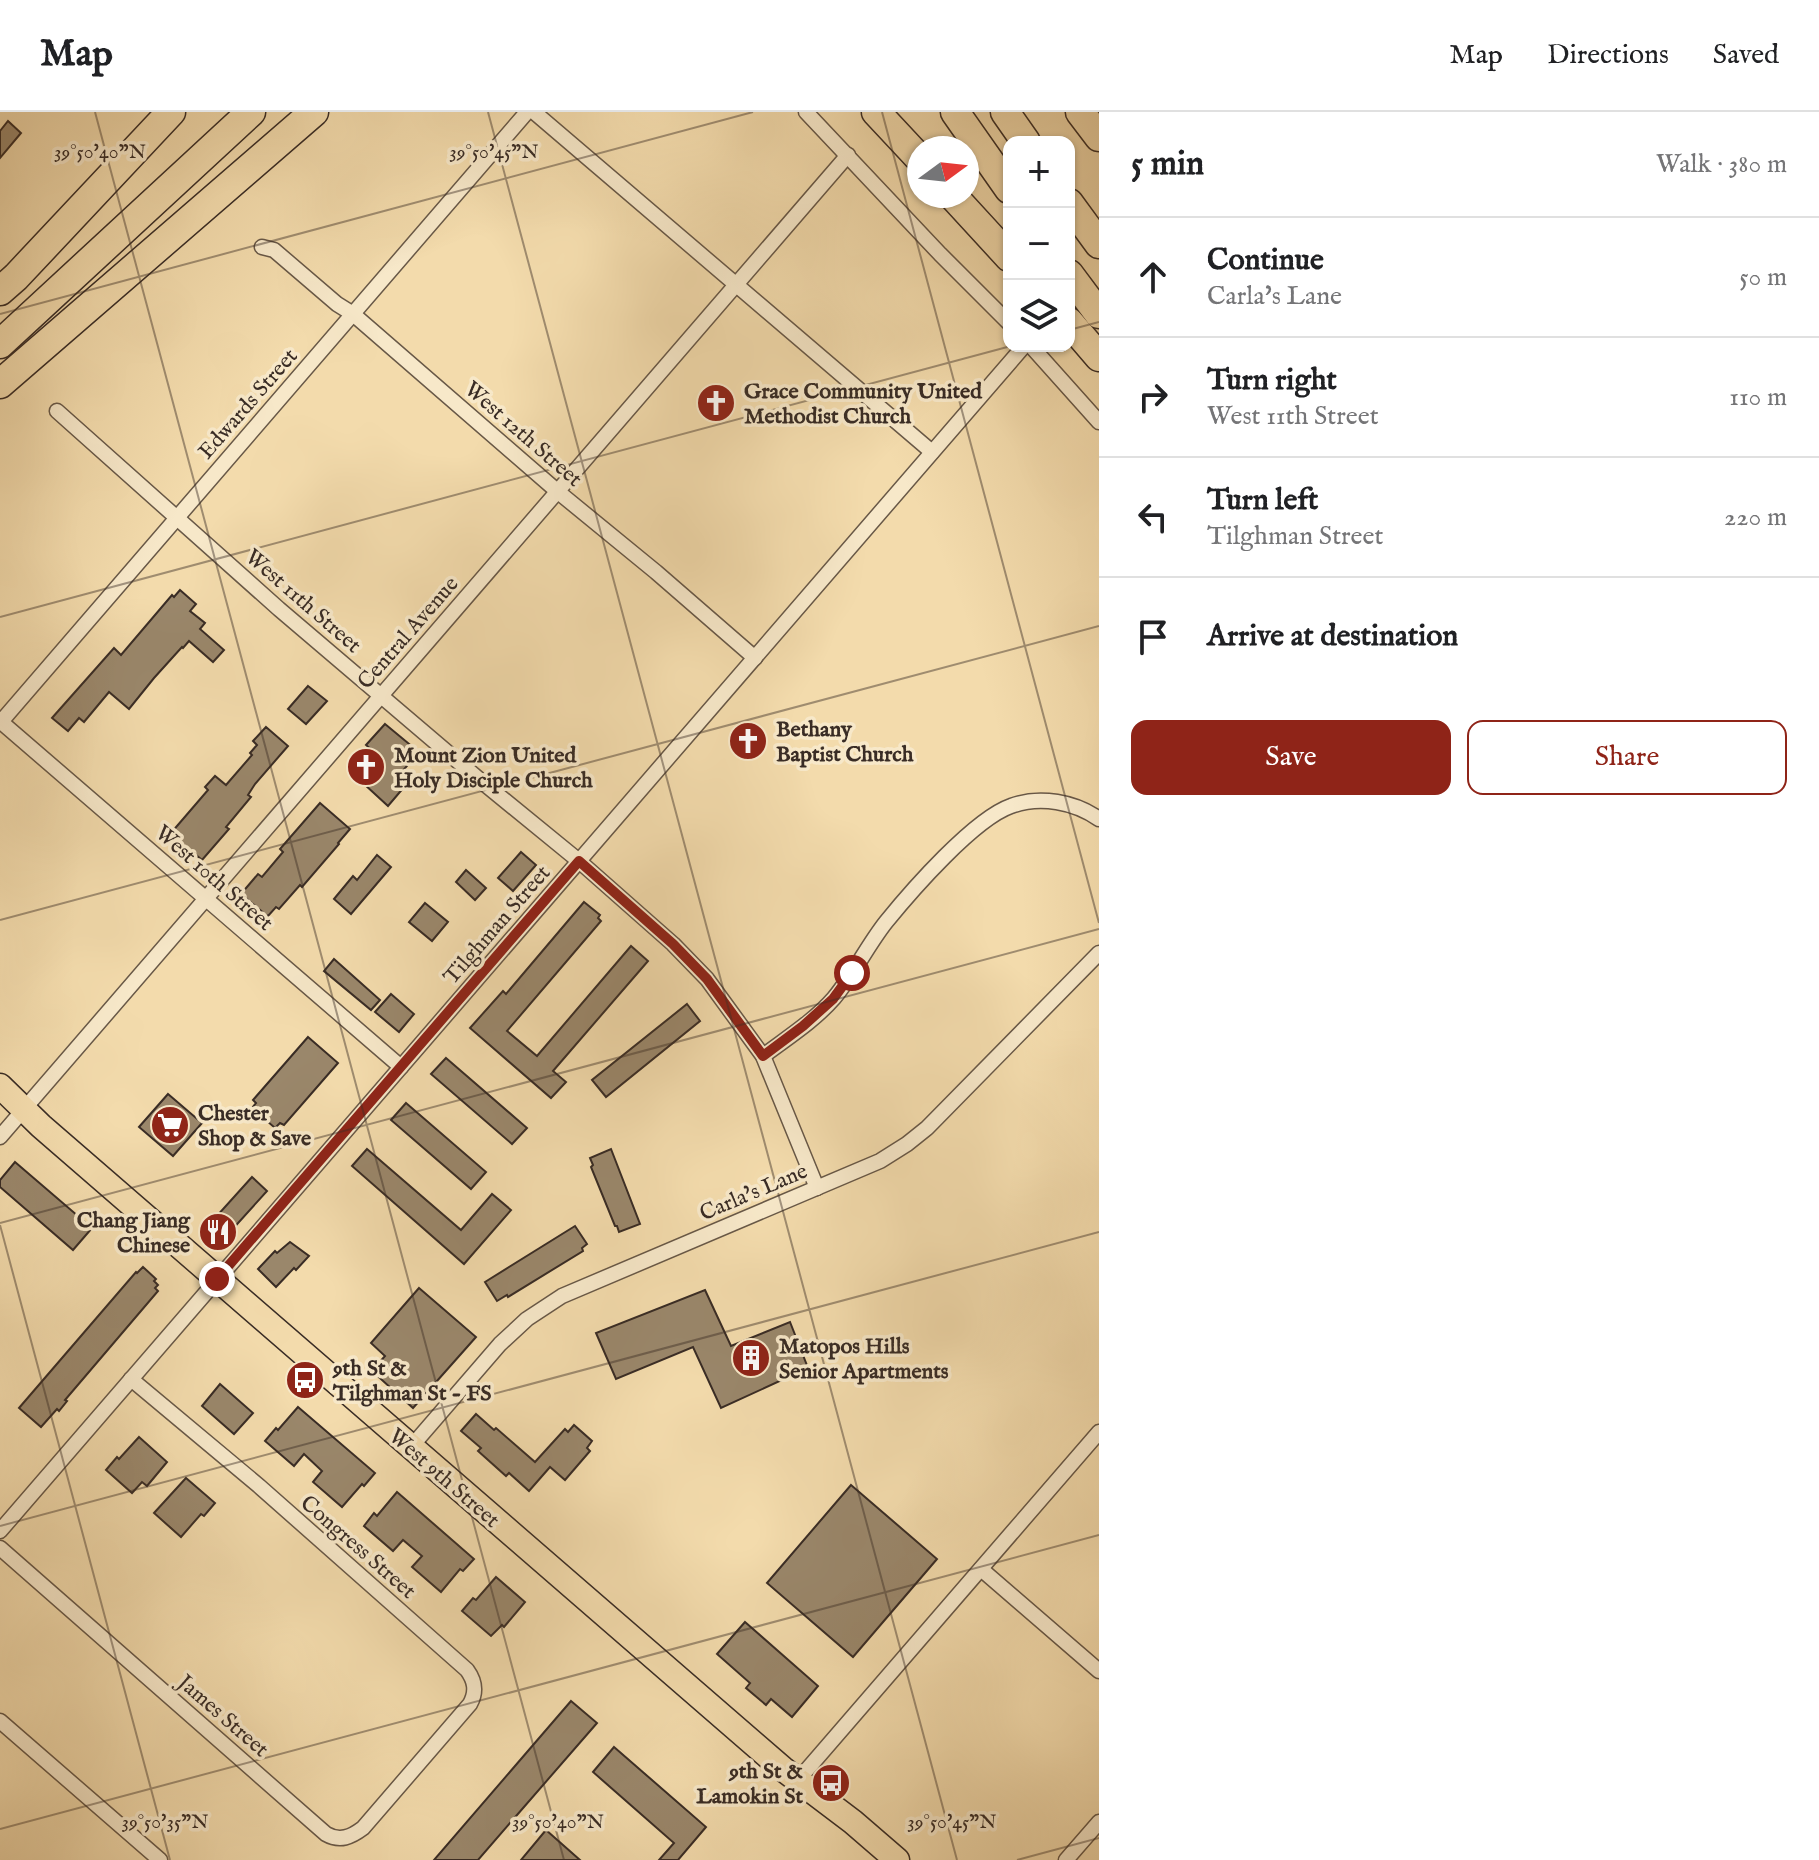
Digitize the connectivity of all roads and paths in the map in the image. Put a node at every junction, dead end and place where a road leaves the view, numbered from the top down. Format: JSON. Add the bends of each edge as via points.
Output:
{"nodes":[{"id":1,"x":153,"y":112,"type":"edge"},
{"id":2,"x":171,"y":112,"type":"edge"},
{"id":3,"x":251,"y":112,"type":"edge"},
{"id":4,"x":314,"y":112,"type":"edge"},
{"id":5,"x":527,"y":112,"type":"edge"},
{"id":6,"x":534,"y":112,"type":"edge"},
{"id":7,"x":806,"y":112,"type":"edge"},
{"id":8,"x":876,"y":112,"type":"edge"},
{"id":9,"x":955,"y":112,"type":"edge"},
{"id":10,"x":1005,"y":112,"type":"edge"},
{"id":11,"x":1080,"y":112,"type":"edge"},
{"id":12,"x":1022,"y":136,"type":"edge"},
{"id":13,"x":1099,"y":137,"type":"edge"},
{"id":14,"x":907,"y":145,"type":"edge"},
{"id":15,"x":848,"y":155,"type":"junction"},
{"id":16,"x":1003,"y":180,"type":"edge"},
{"id":17,"x":964,"y":208,"type":"edge"},
{"id":18,"x":1073,"y":208,"type":"edge"},
{"id":19,"x":1099,"y":244,"type":"edge"},
{"id":20,"x":262,"y":247,"type":"dead end"},
{"id":21,"x":1003,"y":250,"type":"edge"},
{"id":22,"x":1074,"y":280,"type":"edge"},
{"id":23,"x":0,"y":284,"type":"edge"},
{"id":24,"x":736,"y":284,"type":"junction"},
{"id":25,"x":0,"y":291,"type":"edge"},
{"id":26,"x":353,"y":314,"type":"junction"},
{"id":27,"x":1099,"y":314,"type":"edge"},
{"id":28,"x":1003,"y":317,"type":"edge"},
{"id":29,"x":1075,"y":329,"type":"edge"},
{"id":30,"x":0,"y":344,"type":"edge"},
{"id":31,"x":1019,"y":352,"type":"edge"},
{"id":32,"x":1036,"y":352,"type":"edge"},
{"id":33,"x":1099,"y":357,"type":"edge"},
{"id":34,"x":0,"y":384,"type":"edge"},
{"id":35,"x":57,"y":411,"type":"dead end"},
{"id":36,"x":1099,"y":422,"type":"edge"},
{"id":37,"x":932,"y":452,"type":"junction"},
{"id":38,"x":557,"y":491,"type":"junction"},
{"id":39,"x":177,"y":518,"type":"junction"},
{"id":40,"x":755,"y":658,"type":"junction"},
{"id":41,"x":382,"y":695,"type":"junction"},
{"id":42,"x":0,"y":722,"type":"edge"},
{"id":43,"x":1099,"y":819,"type":"edge"},
{"id":44,"x":579,"y":861,"type":"junction"},
{"id":45,"x":207,"y":898,"type":"junction"},
{"id":46,"x":1099,"y":953,"type":"edge"},
{"id":47,"x":763,"y":1056,"type":"junction"},
{"id":48,"x":401,"y":1067,"type":"junction"},
{"id":49,"x":0,"y":1086,"type":"edge"},
{"id":50,"x":24,"y":1109,"type":"junction"},
{"id":51,"x":0,"y":1137,"type":"edge"},
{"id":52,"x":817,"y":1188,"type":"junction"},
{"id":53,"x":217,"y":1279,"type":"junction"},
{"id":54,"x":131,"y":1379,"type":"junction"},
{"id":55,"x":1099,"y":1432,"type":"edge"},
{"id":56,"x":411,"y":1447,"type":"junction"},
{"id":57,"x":0,"y":1531,"type":"edge"},
{"id":58,"x":0,"y":1548,"type":"edge"},
{"id":59,"x":981,"y":1569,"type":"junction"},
{"id":60,"x":1099,"y":1671,"type":"edge"},
{"id":61,"x":0,"y":1721,"type":"edge"},
{"id":62,"x":418,"y":1766,"type":"joint"},
{"id":63,"x":798,"y":1780,"type":"junction"},
{"id":64,"x":1099,"y":1822,"type":"edge"},
{"id":65,"x":160,"y":1860,"type":"edge"},
{"id":66,"x":897,"y":1860,"type":"edge"},
{"id":67,"x":1066,"y":1860,"type":"edge"}],
"edges":[{"from":1,"to":23,"type":"highway"},
{"from":2,"to":25,"type":"highway"},
{"from":3,"to":30,"type":"highway"},
{"from":4,"to":34,"type":"highway"},
{"from":5,"to":26,"type":"street","name":"Edwards Street"},
{"from":6,"to":24,"type":"street"},
{"from":7,"to":15,"type":"street"},
{"from":8,"to":14,"type":"highway"},
{"from":9,"to":16,"type":"highway"},
{"from":10,"to":12,"type":"highway"},
{"from":11,"to":13,"type":"highway"},
{"from":15,"to":24,"type":"street","name":"Central Avenue"},
{"from":15,"to":28,"type":"street"},
{"from":17,"to":21,"type":"highway"},
{"from":18,"to":19,"type":"highway"},
{"from":20,"to":26,"type":"street","name":"West 12th Street","via":[[274,250]]},
{"from":22,"to":27,"type":"highway"},
{"from":24,"to":37,"type":"street"},
{"from":24,"to":38,"type":"street","name":"Central Avenue"},
{"from":26,"to":38,"type":"street","name":"West 12th Street"},
{"from":26,"to":39,"type":"street","name":"Edwards Street"},
{"from":29,"to":33,"type":"highway"},
{"from":31,"to":37,"type":"street","name":"Tilghman Street"},
{"from":32,"to":36,"type":"street"},
{"from":35,"to":39,"type":"street","name":"West 11th Street"},
{"from":37,"to":40,"type":"street","name":"Tilghman Street"},
{"from":38,"to":40,"type":"street","name":"West 12th Street"},
{"from":38,"to":41,"type":"street","name":"Central Avenue"},
{"from":39,"to":41,"type":"street","name":"West 11th Street"},
{"from":39,"to":42,"type":"street","name":"Edwards Street"},
{"from":40,"to":44,"type":"street","name":"Tilghman Street"},
{"from":41,"to":44,"type":"street","name":"West 11th Street"},
{"from":41,"to":45,"type":"street","name":"Central Avenue"},
{"from":42,"to":45,"type":"street","name":"West 10th Street"},
{"from":43,"to":47,"type":"street","via":[[1075,805],[1034,802],[1012,805],[985,820],[885,923],[833,999]]},
{"from":44,"to":47,"type":"street","name":"West 11th Street","via":[[707,979]]},
{"from":44,"to":48,"type":"street","name":"Tilghman Street"},
{"from":45,"to":48,"type":"street","name":"West 10th Street"},
{"from":45,"to":50,"type":"street","name":"Central Avenue"},
{"from":46,"to":52,"type":"street","name":"Carla's Lane","via":[[927,1128],[880,1161]]},
{"from":47,"to":52,"type":"street","name":"West 11th Street"},
{"from":48,"to":53,"type":"street","name":"Tilghman Street"},
{"from":49,"to":50,"type":"main road","name":"West 9th Street"},
{"from":50,"to":51,"type":"street","name":"Central Avenue"},
{"from":50,"to":53,"type":"main road","name":"West 9th Street"},
{"from":52,"to":56,"type":"street","name":"Carla's Lane","via":[[562,1296],[500,1344]]},
{"from":53,"to":54,"type":"street","name":"Tilghman Street"},
{"from":53,"to":56,"type":"main road","name":"West 9th Street"},
{"from":54,"to":57,"type":"street","name":"Tilghman Street"},
{"from":54,"to":62,"type":"street","name":"Congress Street","via":[[467,1670],[475,1683],[473,1698]]},
{"from":55,"to":59,"type":"street"},
{"from":56,"to":63,"type":"main road","name":"West 9th Street"},
{"from":58,"to":62,"type":"street","name":"James Street","via":[[333,1838],[363,1828]]},
{"from":59,"to":60,"type":"street"},
{"from":59,"to":63,"type":"street"},
{"from":61,"to":65,"type":"street"},
{"from":63,"to":66,"type":"main road","name":"West 9th Street"},
{"from":64,"to":67,"type":"street"}]}
